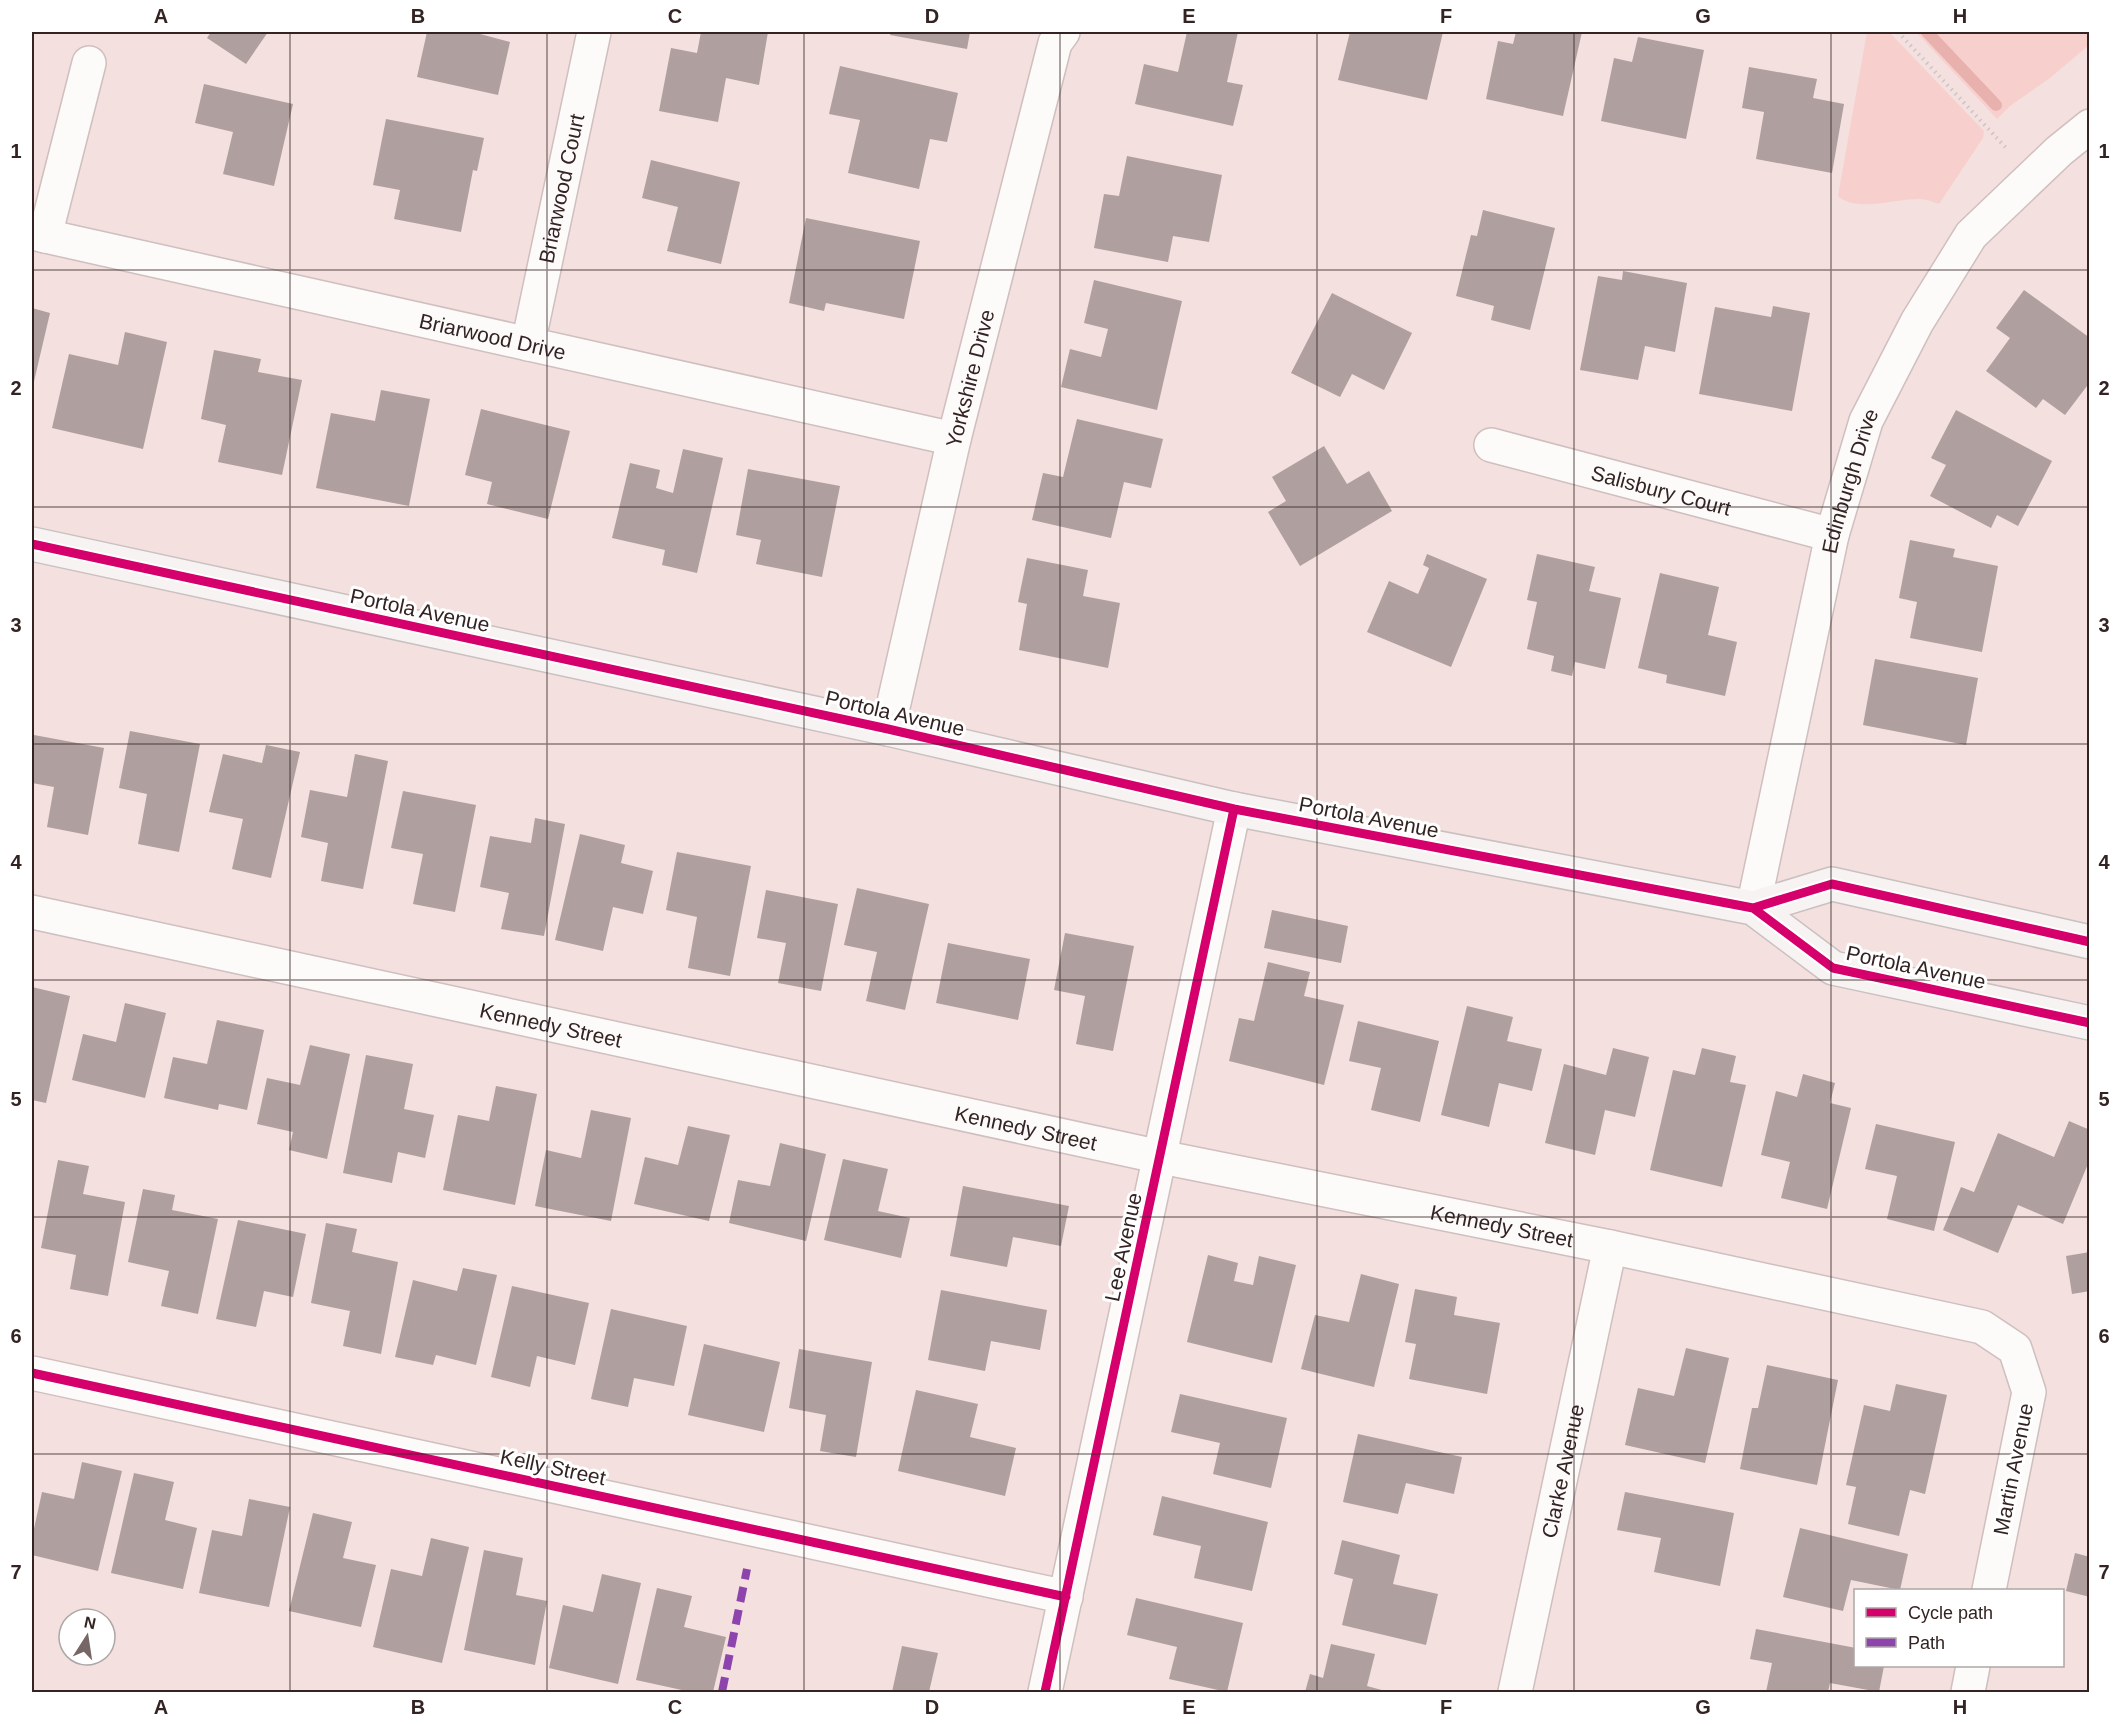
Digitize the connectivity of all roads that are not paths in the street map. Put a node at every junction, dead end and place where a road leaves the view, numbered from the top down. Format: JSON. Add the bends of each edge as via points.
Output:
{"nodes":[{"id":1,"x":594,"y":32,"type":"edge"},
{"id":2,"x":1064,"y":32,"type":"edge"},
{"id":3,"x":89,"y":63,"type":"dead end"},
{"id":4,"x":2090,"y":126,"type":"edge"},
{"id":5,"x":38,"y":235,"type":"edge"},
{"id":6,"x":528,"y":344,"type":"junction"},
{"id":7,"x":954,"y":440,"type":"junction"},
{"id":8,"x":1491,"y":445,"type":"dead end"},
{"id":9,"x":1832,"y":535,"type":"junction"},
{"id":10,"x":32,"y":544,"type":"edge"},
{"id":11,"x":888,"y":729,"type":"junction"},
{"id":12,"x":1234,"y":809,"type":"junction"},
{"id":13,"x":1753,"y":908,"type":"junction"},
{"id":14,"x":32,"y":912,"type":"edge"},
{"id":15,"x":2090,"y":942,"type":"edge"},
{"id":16,"x":2090,"y":1023,"type":"edge"},
{"id":17,"x":1161,"y":1158,"type":"junction"},
{"id":18,"x":1610,"y":1247,"type":"junction"},
{"id":19,"x":2015,"y":1349,"type":"joint"},
{"id":20,"x":32,"y":1373,"type":"edge"},
{"id":21,"x":1989,"y":1589,"type":"edge"},
{"id":22,"x":1066,"y":1597,"type":"junction"},
{"id":23,"x":1973,"y":1667,"type":"edge"},
{"id":24,"x":1045,"y":1692,"type":"edge"},
{"id":25,"x":1515,"y":1692,"type":"edge"},
{"id":26,"x":1968,"y":1692,"type":"edge"}],
"edges":[{"from":1,"to":6,"type":"street","name":"Briarwood Court"},
{"from":2,"to":7,"type":"street","name":"Yorkshire Drive","via":[[1055,44]]},
{"from":3,"to":5,"type":"street"},
{"from":4,"to":9,"type":"street","name":"Edinburgh Drive","via":[[1971,235],[1917,322],[1866,421]]},
{"from":5,"to":6,"type":"street","name":"Briarwood Drive"},
{"from":6,"to":7,"type":"street","name":"Briarwood Drive"},
{"from":7,"to":11,"type":"street","name":"Yorkshire Drive"},
{"from":8,"to":9,"type":"street","name":"Salisbury Court"},
{"from":9,"to":13,"type":"street","name":"Edinburgh Drive"},
{"from":10,"to":11,"type":"main road","name":"Portola Avenue"},
{"from":11,"to":12,"type":"main road","name":"Portola Avenue"},
{"from":12,"to":13,"type":"main road","name":"Portola Avenue"},
{"from":12,"to":17,"type":"street","name":"Lee Avenue"},
{"from":13,"to":15,"type":"main road","name":"Portola Avenue","via":[[1832,884]]},
{"from":13,"to":16,"type":"main road","name":"Portola Avenue","via":[[1833,968]]},
{"from":14,"to":17,"type":"street","name":"Kennedy Street"},
{"from":17,"to":18,"type":"street","name":"Kennedy Street"},
{"from":17,"to":22,"type":"street","name":"Lee Avenue"},
{"from":18,"to":19,"type":"street","name":"Kennedy Street","via":[[1982,1327]]},
{"from":18,"to":25,"type":"street","name":"Clarke Avenue"},
{"from":19,"to":21,"type":"street","name":"Martin Avenue","via":[[2029,1392]]},
{"from":20,"to":22,"type":"street","name":"Kelly Street"},
{"from":22,"to":24,"type":"street","name":"Lee Avenue"},
{"from":23,"to":26,"type":"street"}]}
